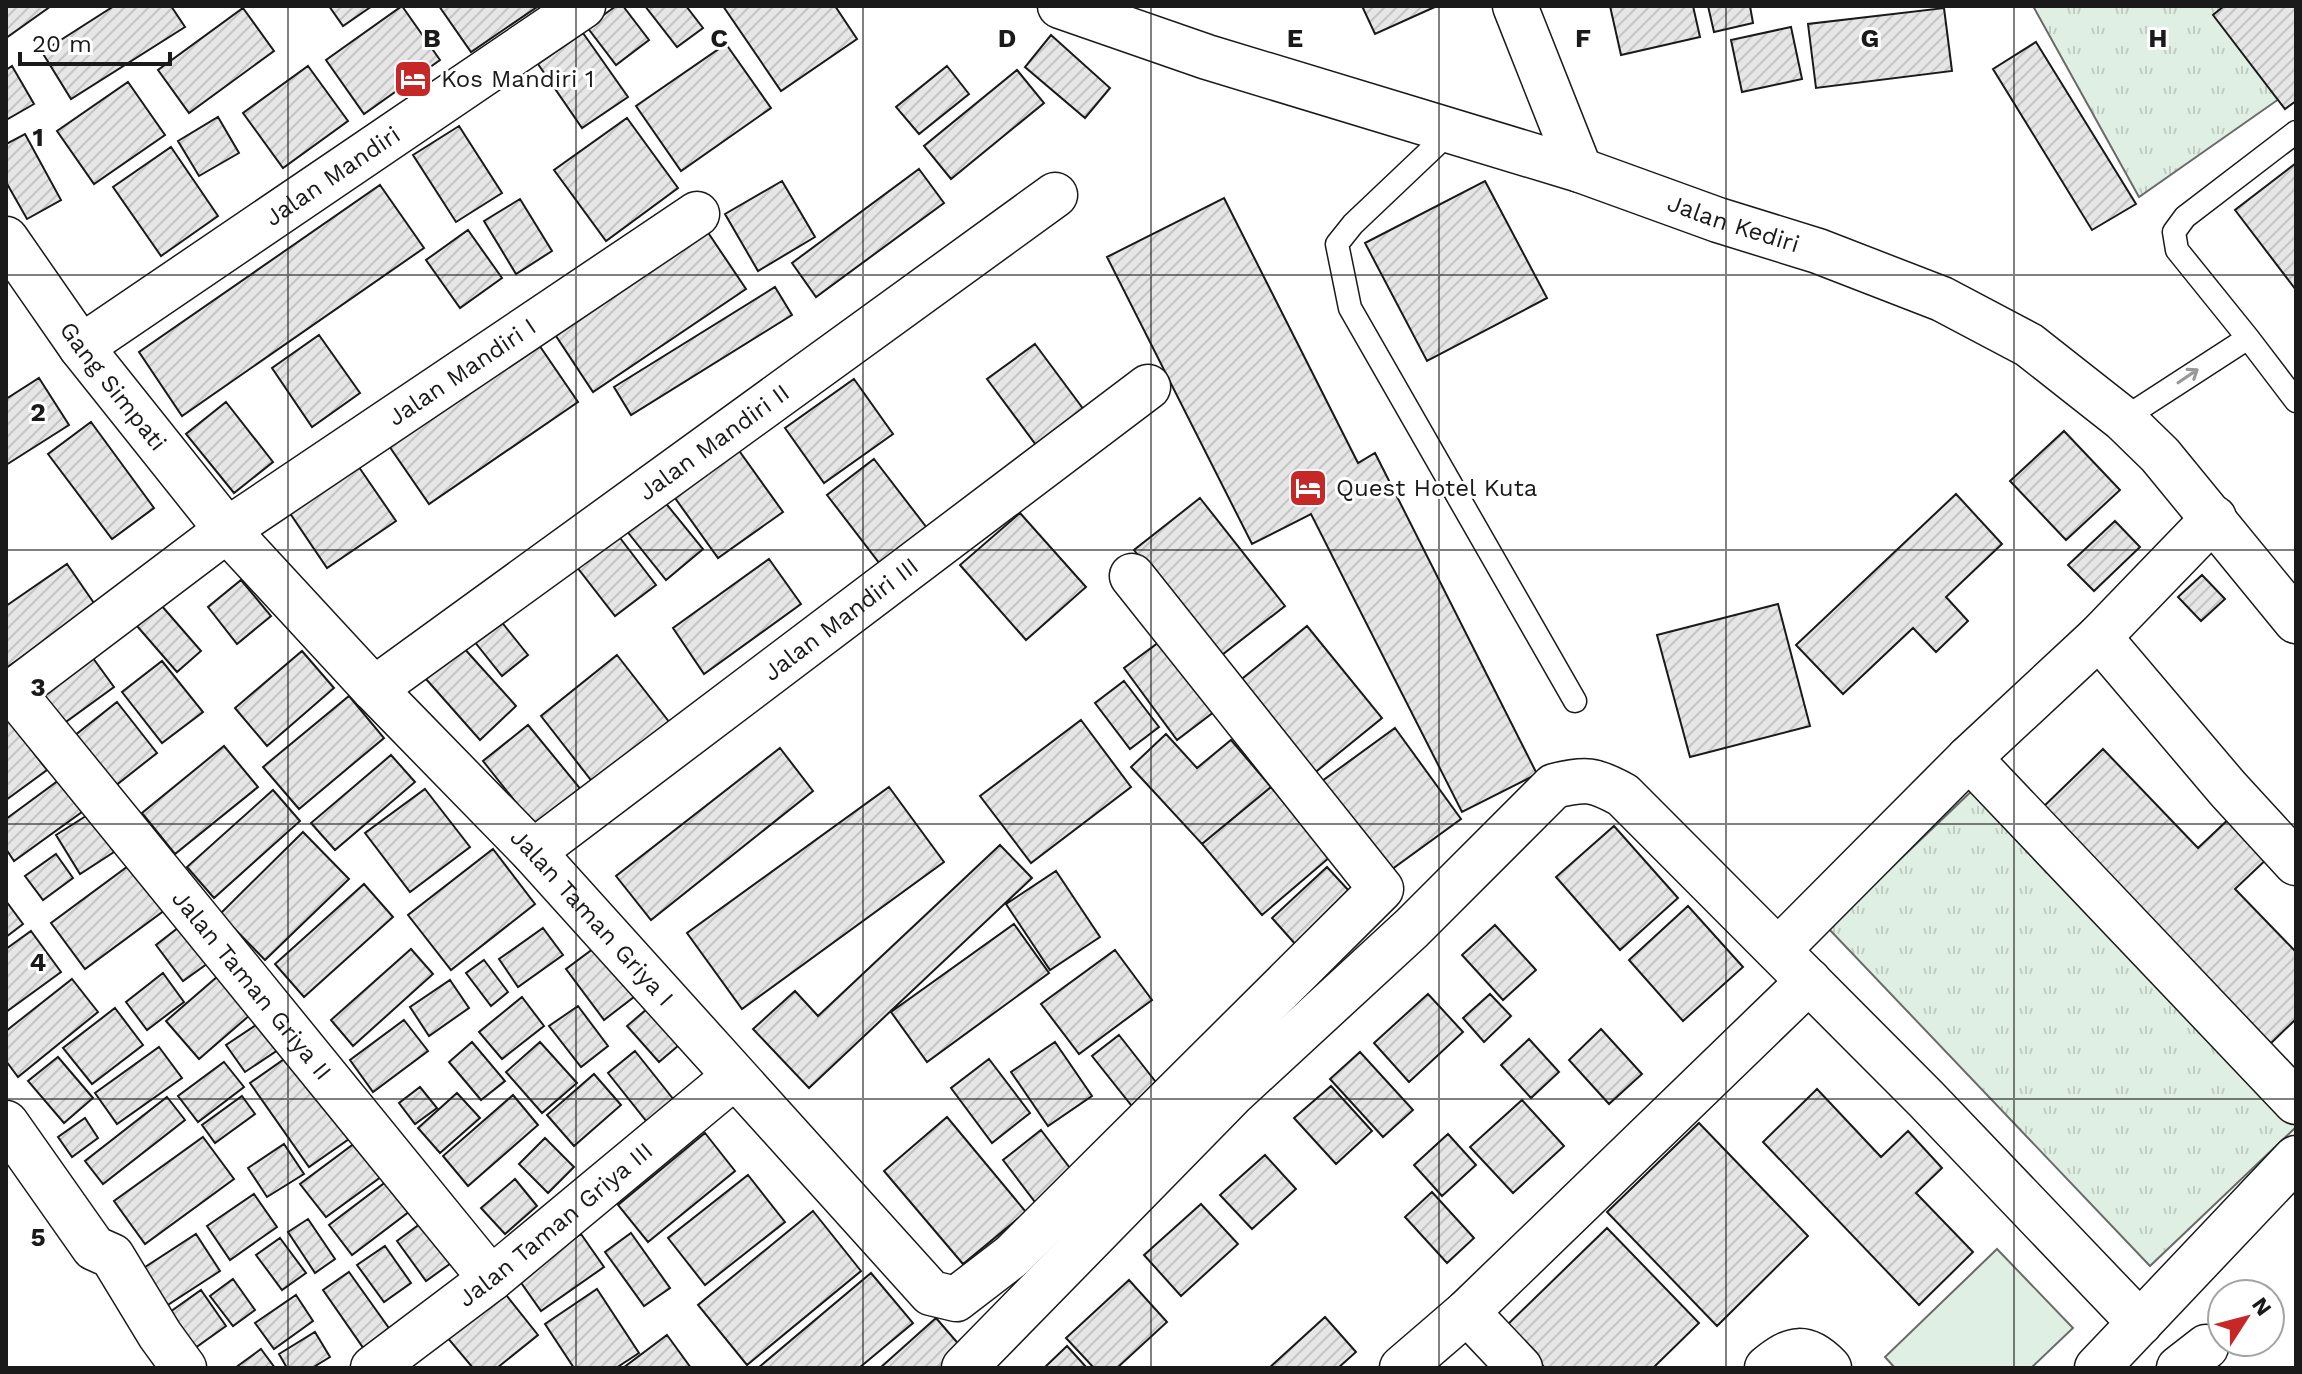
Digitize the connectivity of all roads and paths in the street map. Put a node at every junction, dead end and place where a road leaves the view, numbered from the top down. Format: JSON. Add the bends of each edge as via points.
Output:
{"nodes":[{"id":1,"x":583,"y":6,"type":"edge"},
{"id":2,"x":1060,"y":6,"type":"edge"},
{"id":3,"x":1515,"y":6,"type":"edge"},
{"id":4,"x":1451,"y":131,"type":"junction"},
{"id":5,"x":2296,"y":132,"type":"edge"},
{"id":6,"x":1580,"y":170,"type":"junction"},
{"id":7,"x":1055,"y":195,"type":"dead end"},
{"id":8,"x":697,"y":214,"type":"dead end"},
{"id":9,"x":6,"y":239,"type":"edge"},
{"id":10,"x":2248,"y":338,"type":"junction"},
{"id":11,"x":81,"y":347,"type":"junction"},
{"id":12,"x":1148,"y":387,"type":"dead end"},
{"id":13,"x":2296,"y":401,"type":"edge"},
{"id":14,"x":2123,"y":419,"type":"junction"},
{"id":15,"x":2214,"y":518,"type":"junction"},
{"id":16,"x":227,"y":530,"type":"junction"},
{"id":17,"x":1132,"y":576,"type":"dead end"},
{"id":18,"x":2296,"y":621,"type":"edge"},
{"id":19,"x":2099,"y":637,"type":"junction"},
{"id":20,"x":374,"y":689,"type":"junction"},
{"id":21,"x":9,"y":694,"type":"edge"},
{"id":22,"x":1575,"y":701,"type":"dead end"},
{"id":23,"x":1969,"y":758,"type":"junction"},
{"id":24,"x":533,"y":852,"type":"junction"},
{"id":25,"x":2296,"y":863,"type":"edge"},
{"id":26,"x":1778,"y":950,"type":"junction"},
{"id":27,"x":1809,"y":981,"type":"junction"},
{"id":28,"x":734,"y":1077,"type":"junction"},
{"id":29,"x":2296,"y":1102,"type":"edge"},
{"id":30,"x":6,"y":1123,"type":"edge"},
{"id":31,"x":2287,"y":1184,"type":"edge"},
{"id":32,"x":1012,"y":1256,"type":"junction"},
{"id":33,"x":491,"y":1279,"type":"junction"},
{"id":34,"x":1046,"y":1287,"type":"junction"},
{"id":35,"x":1467,"y":1312,"type":"junction"},
{"id":36,"x":2140,"y":1323,"type":"junction"},
{"id":37,"x":184,"y":1368,"type":"edge"},
{"id":38,"x":373,"y":1368,"type":"edge"},
{"id":39,"x":964,"y":1368,"type":"edge"},
{"id":40,"x":1402,"y":1368,"type":"edge"},
{"id":41,"x":1520,"y":1368,"type":"edge"},
{"id":42,"x":1767,"y":1368,"type":"edge"},
{"id":43,"x":1829,"y":1368,"type":"edge"},
{"id":44,"x":2097,"y":1368,"type":"edge"}],
"edges":[{"from":1,"to":11,"type":"street","name":"Jalan Mandiri"},
{"from":2,"to":4,"type":"street","name":"Jalan Kediri"},
{"from":3,"to":6,"type":"street"},
{"from":4,"to":6,"type":"street","name":"Jalan Kediri"},
{"from":4,"to":22,"type":"lane","via":[[1337,244],[1344,283],[1350,308]]},
{"from":5,"to":10,"type":"lane","via":[[2185,217],[2174,232],[2177,250]]},
{"from":6,"to":14,"type":"street","name":"Jalan Kediri","via":[[1942,299],[2029,345]]},
{"from":7,"to":20,"type":"street","name":"Jalan Mandiri II"},
{"from":8,"to":16,"type":"street","name":"Jalan Mandiri I"},
{"from":9,"to":11,"type":"street","name":"Gang Simpati"},
{"from":10,"to":13,"type":"lane"},
{"from":14,"to":10,"type":"lane","one_way":true},
{"from":11,"to":16,"type":"street","name":"Gang Simpati"},
{"from":12,"to":24,"type":"street","name":"Jalan Mandiri III"},
{"from":14,"to":15,"type":"street","name":"Jalan Kediri"},
{"from":15,"to":18,"type":"street","name":"Jalan Kediri"},
{"from":15,"to":19,"type":"street"},
{"from":16,"to":20,"type":"street","name":"Jalan Taman Griya I"},
{"from":16,"to":21,"type":"street","name":"Jalan Mandiri I"},
{"from":17,"to":32,"type":"street","via":[[1381,889]]},
{"from":19,"to":23,"type":"street"},
{"from":19,"to":25,"type":"street"},
{"from":20,"to":24,"type":"street","name":"Jalan Taman Griya I"},
{"from":21,"to":33,"type":"street","name":"Jalan Taman Griya II"},
{"from":23,"to":26,"type":"street"},
{"from":23,"to":29,"type":"street"},
{"from":24,"to":28,"type":"street","name":"Jalan Taman Griya I"},
{"from":26,"to":27,"type":"street"},
{"from":26,"to":34,"type":"street","via":[[1623,795],[1600,782],[1554,786],[1412,928],[1232,1094]]},
{"from":27,"to":35,"type":"street"},
{"from":27,"to":36,"type":"street"},
{"from":28,"to":32,"type":"street","name":"Jalan Taman Griya I","via":[[931,1293],[956,1299]]},
{"from":28,"to":33,"type":"street","name":"Jalan Taman Griya III"},
{"from":30,"to":37,"type":"street","via":[[94,1248],[112,1256]]},
{"from":31,"to":36,"type":"street"},
{"from":32,"to":34,"type":"street"},
{"from":33,"to":38,"type":"street","name":"Jalan Taman Griya III"},
{"from":34,"to":39,"type":"street"},
{"from":35,"to":40,"type":"street"},
{"from":35,"to":41,"type":"street"},
{"from":36,"to":44,"type":"street"},
{"from":42,"to":43,"type":"street","via":[[1799,1350],[1816,1354]]}]}
